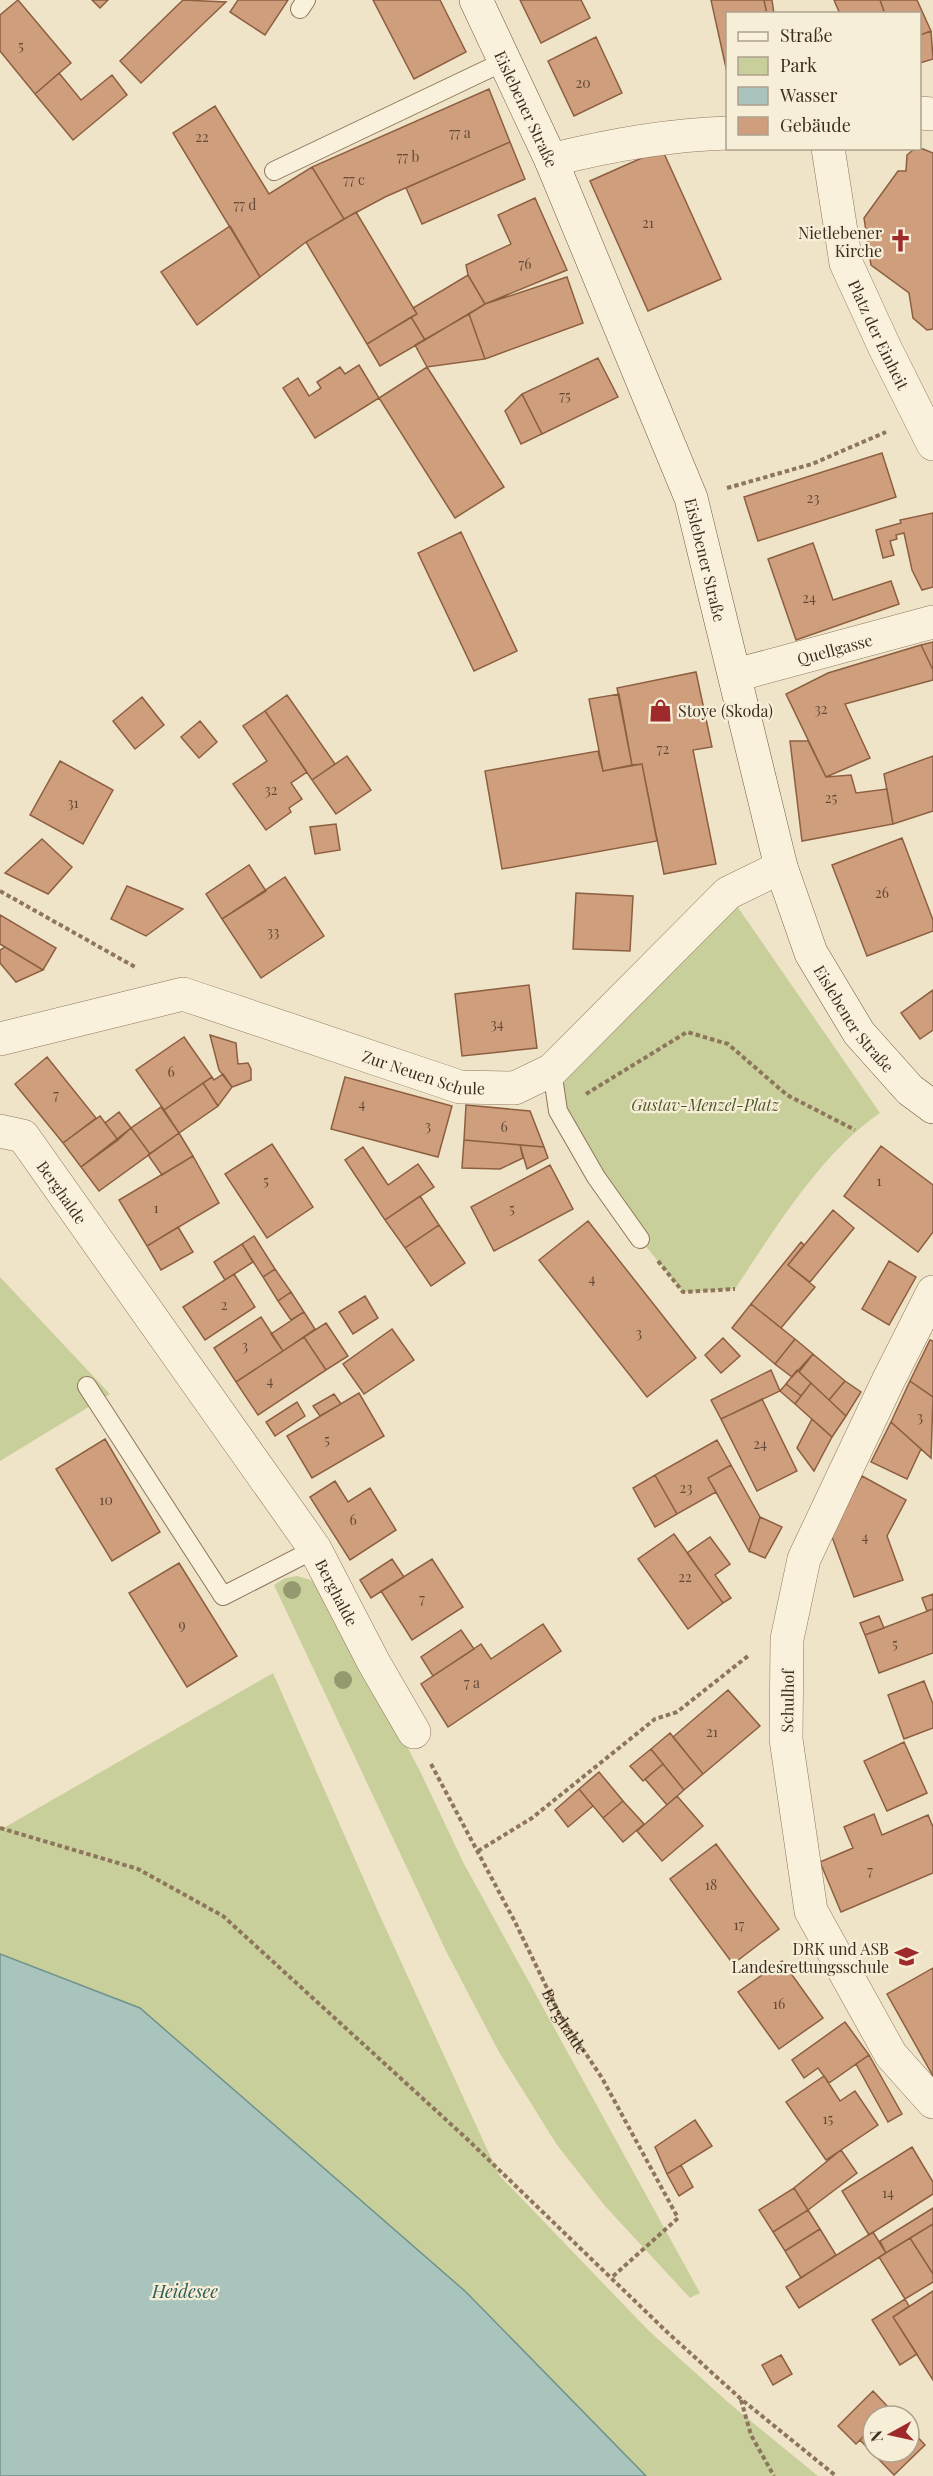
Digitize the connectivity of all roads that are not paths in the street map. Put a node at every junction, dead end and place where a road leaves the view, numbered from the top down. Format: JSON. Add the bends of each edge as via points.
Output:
{"nodes":[{"id":1,"x":476,"y":0,"type":"edge"},
{"id":2,"x":505,"y":61,"type":"junction"},
{"id":3,"x":726,"y":133,"type":"edge"},
{"id":4,"x":828,"y":150,"type":"edge"},
{"id":5,"x":551,"y":160,"type":"junction"},
{"id":6,"x":274,"y":171,"type":"dead end"},
{"id":7,"x":927,"y":431,"type":"edge"},
{"id":8,"x":933,"y":622,"type":"edge"},
{"id":9,"x":736,"y":675,"type":"junction"},
{"id":10,"x":781,"y":867,"type":"junction"},
{"id":11,"x":0,"y":1039,"type":"edge"},
{"id":12,"x":552,"y":1070,"type":"junction"},
{"id":13,"x":0,"y":1107,"type":"edge"},
{"id":14,"x":933,"y":1107,"type":"edge"},
{"id":15,"x":11,"y":1134,"type":"edge"},
{"id":16,"x":640,"y":1239,"type":"road end"},
{"id":17,"x":933,"y":1292,"type":"edge"},
{"id":18,"x":87,"y":1386,"type":"dead end"},
{"id":19,"x":315,"y":1549,"type":"junction"},
{"id":20,"x":414,"y":1732,"type":"road end"},
{"id":21,"x":933,"y":2102,"type":"edge"}],
"edges":[{"from":1,"to":2,"type":"street","name":"Eislebener Straße"},
{"from":2,"to":5,"type":"street","name":"Eislebener Straße"},
{"from":2,"to":6,"type":"lane"},
{"from":3,"to":5,"type":"street","via":[[678,134]]},
{"from":4,"to":7,"type":"street","name":"Platz der Einheit","via":[[846,263]]},
{"from":5,"to":9,"type":"street","name":"Eislebener Straße","via":[[691,498]]},
{"from":8,"to":9,"type":"street","name":"Quellgasse"},
{"from":9,"to":10,"type":"street","name":"Eislebener Straße"},
{"from":10,"to":12,"type":"street","name":"Zur Neuen Schule","via":[[728,893]]},
{"from":10,"to":14,"type":"street","name":"Eislebener Straße","via":[[811,953],[860,1033],[910,1090]]},
{"from":11,"to":12,"type":"street","name":"Zur Neuen Schule","via":[[183,994],[460,1087],[515,1088]]},
{"from":12,"to":16,"type":"lane","via":[[558,1111],[596,1177]]},
{"from":13,"to":15,"type":"street","name":"Berghalde"},
{"from":15,"to":19,"type":"street","name":"Berghalde"},
{"from":17,"to":21,"type":"street","name":"Schulhof","via":[[804,1559],[788,1639],[786,1739],[811,1911],[891,2055]]},
{"from":18,"to":19,"type":"lane","via":[[223,1596]]},
{"from":19,"to":20,"type":"street","name":"Berghalde"}]}
